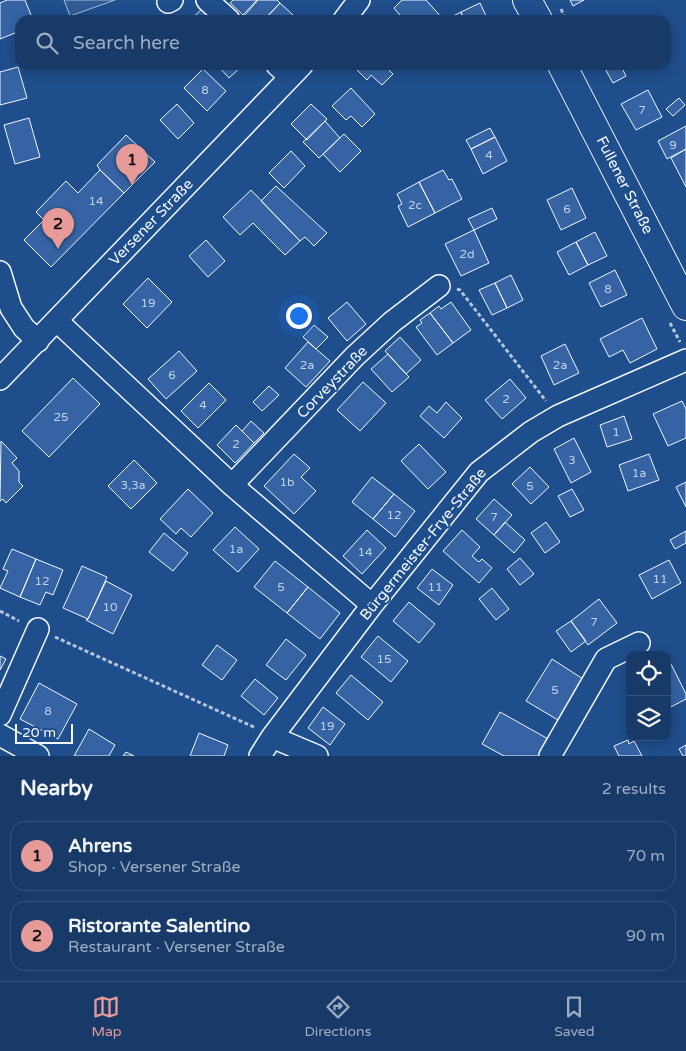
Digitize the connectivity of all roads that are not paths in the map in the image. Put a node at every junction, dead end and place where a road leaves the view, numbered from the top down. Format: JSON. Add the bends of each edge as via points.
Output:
{"nodes":[{"id":1,"x":207,"y":0,"type":"edge"},
{"id":2,"x":359,"y":0,"type":"edge"},
{"id":3,"x":528,"y":0,"type":"edge"},
{"id":4,"x":224,"y":15,"type":"edge"},
{"id":5,"x":348,"y":15,"type":"edge"},
{"id":6,"x":536,"y":15,"type":"edge"},
{"id":7,"x":289,"y":70,"type":"edge"},
{"id":8,"x":565,"y":70,"type":"edge"},
{"id":9,"x":0,"y":272,"type":"edge"},
{"id":10,"x":439,"y":286,"type":"road end"},
{"id":11,"x":686,"y":306,"type":"edge"},
{"id":12,"x":57,"y":321,"type":"junction"},
{"id":13,"x":38,"y":341,"type":"junction"},
{"id":14,"x":686,"y":360,"type":"edge"},
{"id":15,"x":0,"y":379,"type":"edge"},
{"id":16,"x":232,"y":485,"type":"junction"},
{"id":17,"x":372,"y":605,"type":"junction"},
{"id":18,"x":38,"y":630,"type":"road end"},
{"id":19,"x":639,"y":643,"type":"dead end"},
{"id":20,"x":0,"y":715,"type":"edge"},
{"id":21,"x":0,"y":735,"type":"edge"},
{"id":22,"x":272,"y":737,"type":"junction"},
{"id":23,"x":38,"y":756,"type":"edge"},
{"id":24,"x":260,"y":756,"type":"edge"},
{"id":25,"x":317,"y":756,"type":"edge"},
{"id":26,"x":550,"y":756,"type":"edge"}],
"edges":[{"from":1,"to":4,"type":"street"},
{"from":2,"to":5,"type":"street"},
{"from":3,"to":6,"type":"main road"},
{"from":7,"to":12,"type":"street","name":"Versener Straße"},
{"from":8,"to":11,"type":"main road","name":"Fullener Straße"},
{"from":9,"to":13,"type":"street","via":[[11,308],[24,328]]},
{"from":10,"to":16,"type":"street","name":"Corveystraße","via":[[355,356]]},
{"from":12,"to":13,"type":"street","name":"Versener Straße"},
{"from":12,"to":16,"type":"street"},
{"from":13,"to":15,"type":"street","name":"Versener Straße"},
{"from":14,"to":17,"type":"street","name":"Bürgermeister-Frye-Straße","via":[[558,416],[531,432],[479,472]]},
{"from":16,"to":17,"type":"street"},
{"from":17,"to":22,"type":"street","name":"Bürgermeister-Frye-Straße"},
{"from":18,"to":20,"type":"street"},
{"from":19,"to":26,"type":"street","via":[[606,659]]},
{"from":21,"to":23,"type":"street"},
{"from":22,"to":24,"type":"street","name":"Bürgermeister-Frye-Straße"},
{"from":22,"to":25,"type":"street"}]}
